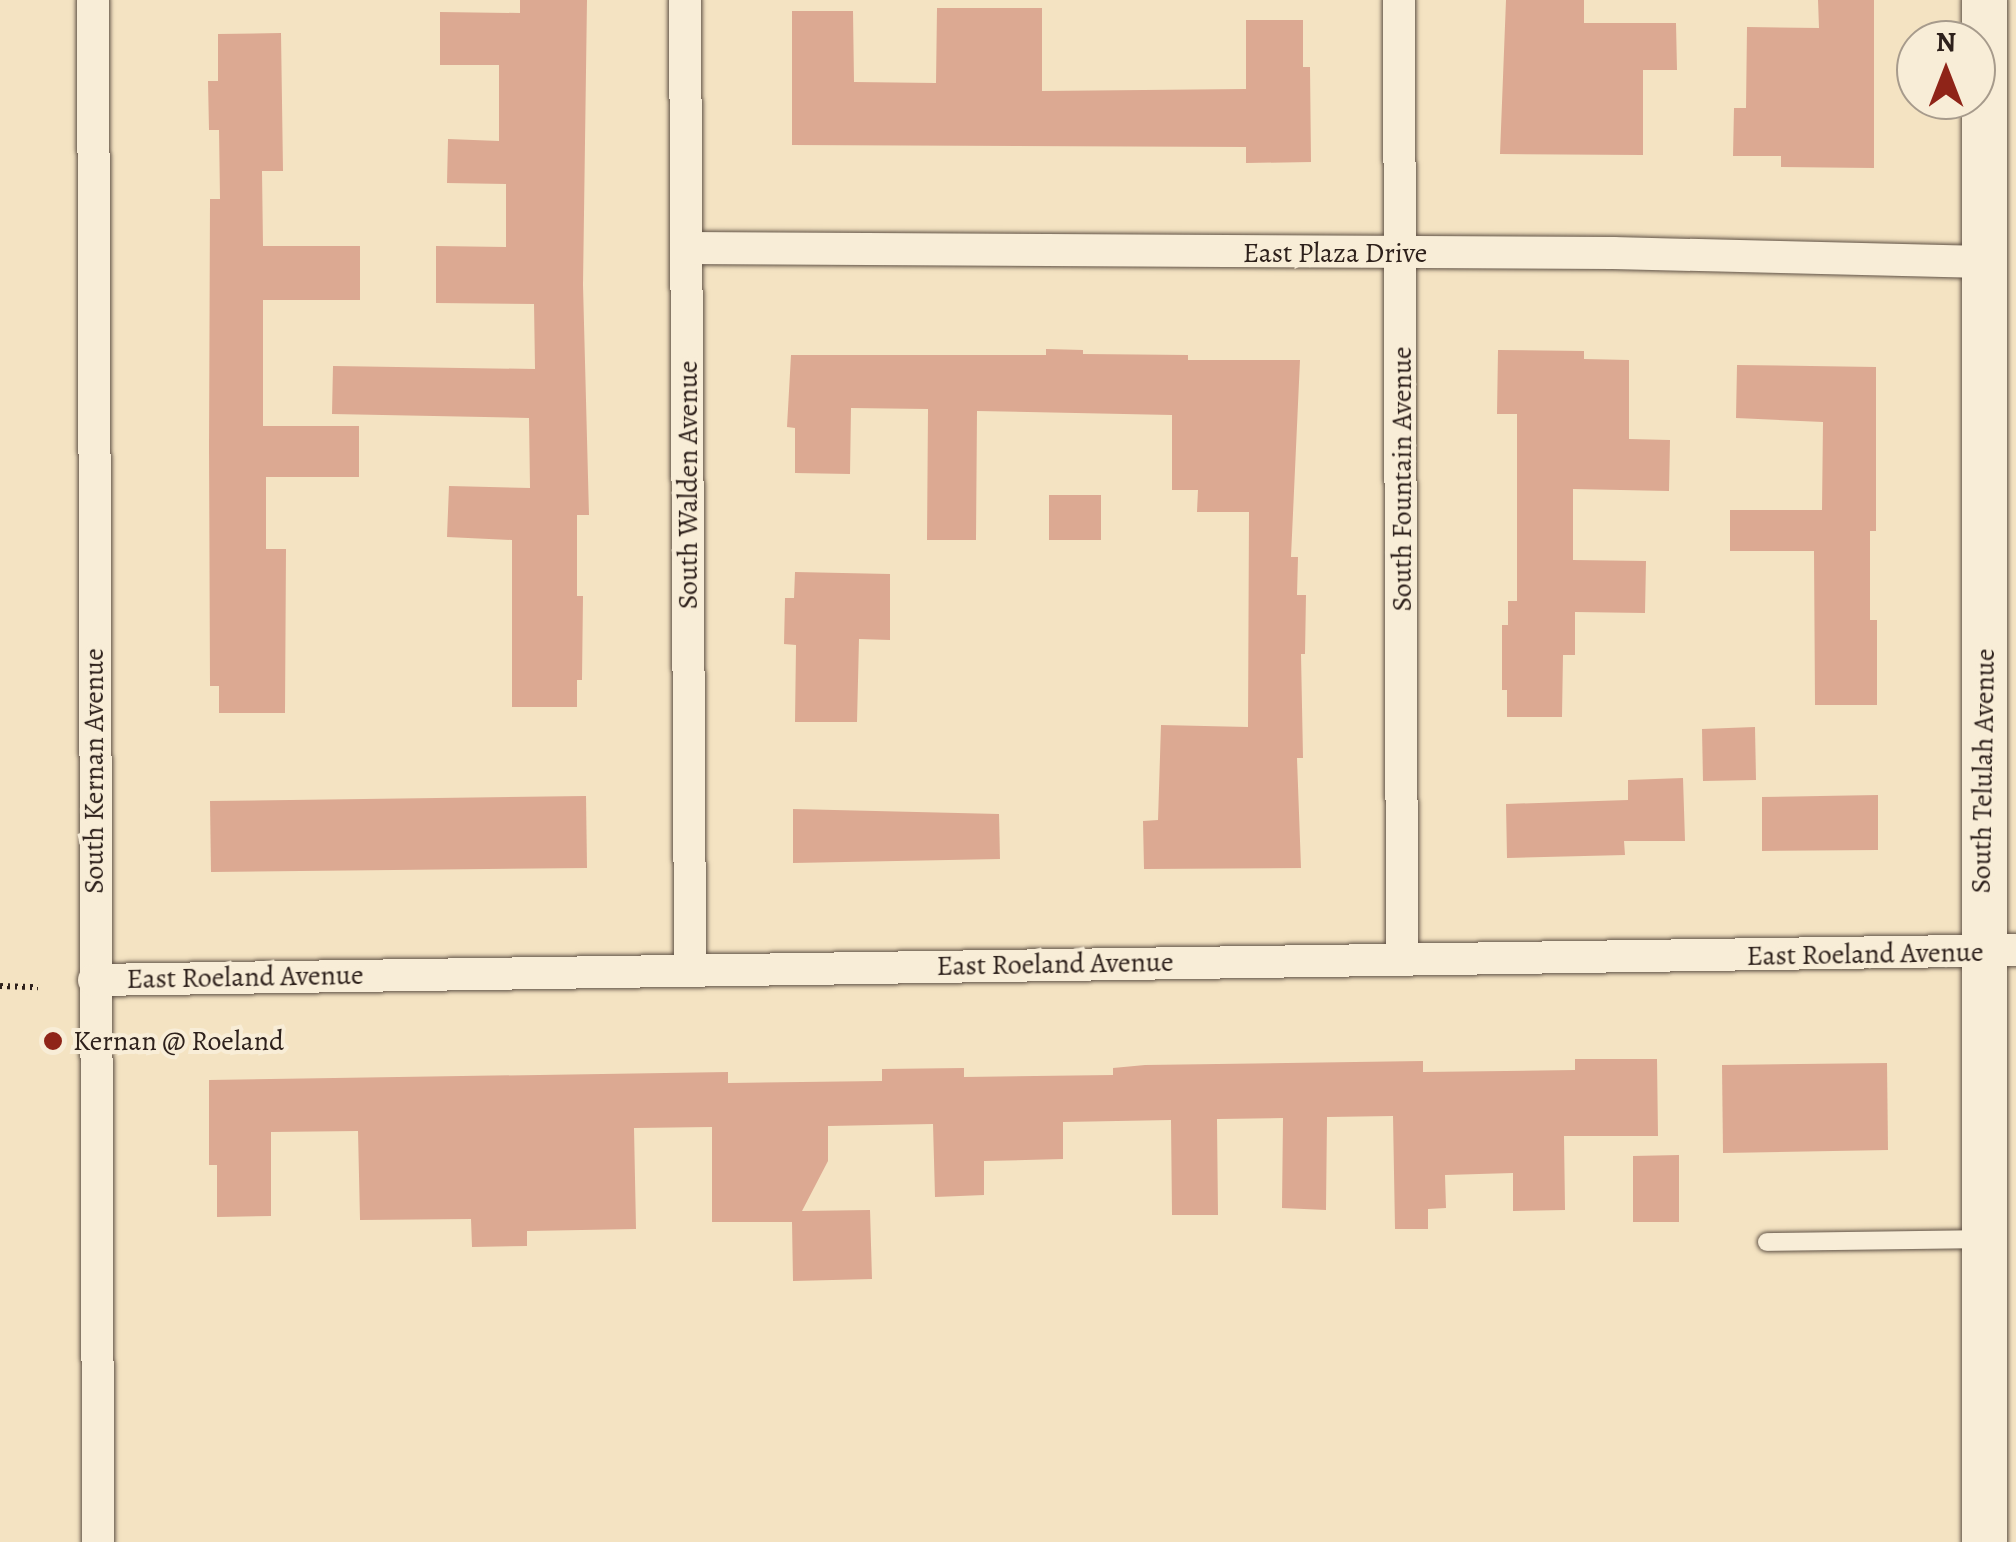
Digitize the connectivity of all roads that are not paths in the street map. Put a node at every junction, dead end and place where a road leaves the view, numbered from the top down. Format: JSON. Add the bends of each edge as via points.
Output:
{"nodes":[{"id":1,"x":93,"y":0,"type":"edge"},
{"id":2,"x":685,"y":0,"type":"edge"},
{"id":3,"x":1399,"y":0,"type":"edge"},
{"id":4,"x":1984,"y":0,"type":"edge"},
{"id":5,"x":686,"y":248,"type":"junction"},
{"id":6,"x":1402,"y":252,"type":"junction"},
{"id":7,"x":1984,"y":262,"type":"junction"},
{"id":8,"x":1999,"y":950,"type":"edge"},
{"id":9,"x":1402,"y":958,"type":"junction"},
{"id":10,"x":690,"y":970,"type":"junction"},
{"id":11,"x":94,"y":980,"type":"junction"},
{"id":12,"x":1981,"y":1240,"type":"junction"},
{"id":13,"x":1768,"y":1242,"type":"dead end"},
{"id":14,"x":98,"y":1542,"type":"edge"},
{"id":15,"x":1984,"y":1542,"type":"edge"}],
"edges":[{"from":1,"to":11,"type":"street","name":"South Kernan Avenue"},
{"from":2,"to":5,"type":"street","name":"South Walden Avenue"},
{"from":3,"to":6,"type":"street","name":"South Fountain Avenue"},
{"from":4,"to":7,"type":"street","name":"South Telulah Avenue"},
{"from":5,"to":6,"type":"street","name":"East Plaza Drive"},
{"from":5,"to":10,"type":"street","name":"South Walden Avenue"},
{"from":6,"to":7,"type":"street","name":"East Plaza Drive"},
{"from":6,"to":9,"type":"street","name":"South Fountain Avenue"},
{"from":7,"to":8,"type":"street","name":"South Telulah Avenue"},
{"from":8,"to":9,"type":"street","name":"East Roeland Avenue"},
{"from":8,"to":12,"type":"street","name":"South Telulah Avenue"},
{"from":9,"to":10,"type":"street","name":"East Roeland Avenue"},
{"from":10,"to":11,"type":"street","name":"East Roeland Avenue"},
{"from":11,"to":14,"type":"street","name":"South Kernan Avenue"},
{"from":12,"to":13,"type":"lane"},
{"from":12,"to":15,"type":"street","name":"South Telulah Avenue","via":[[1990,1319]]}]}
